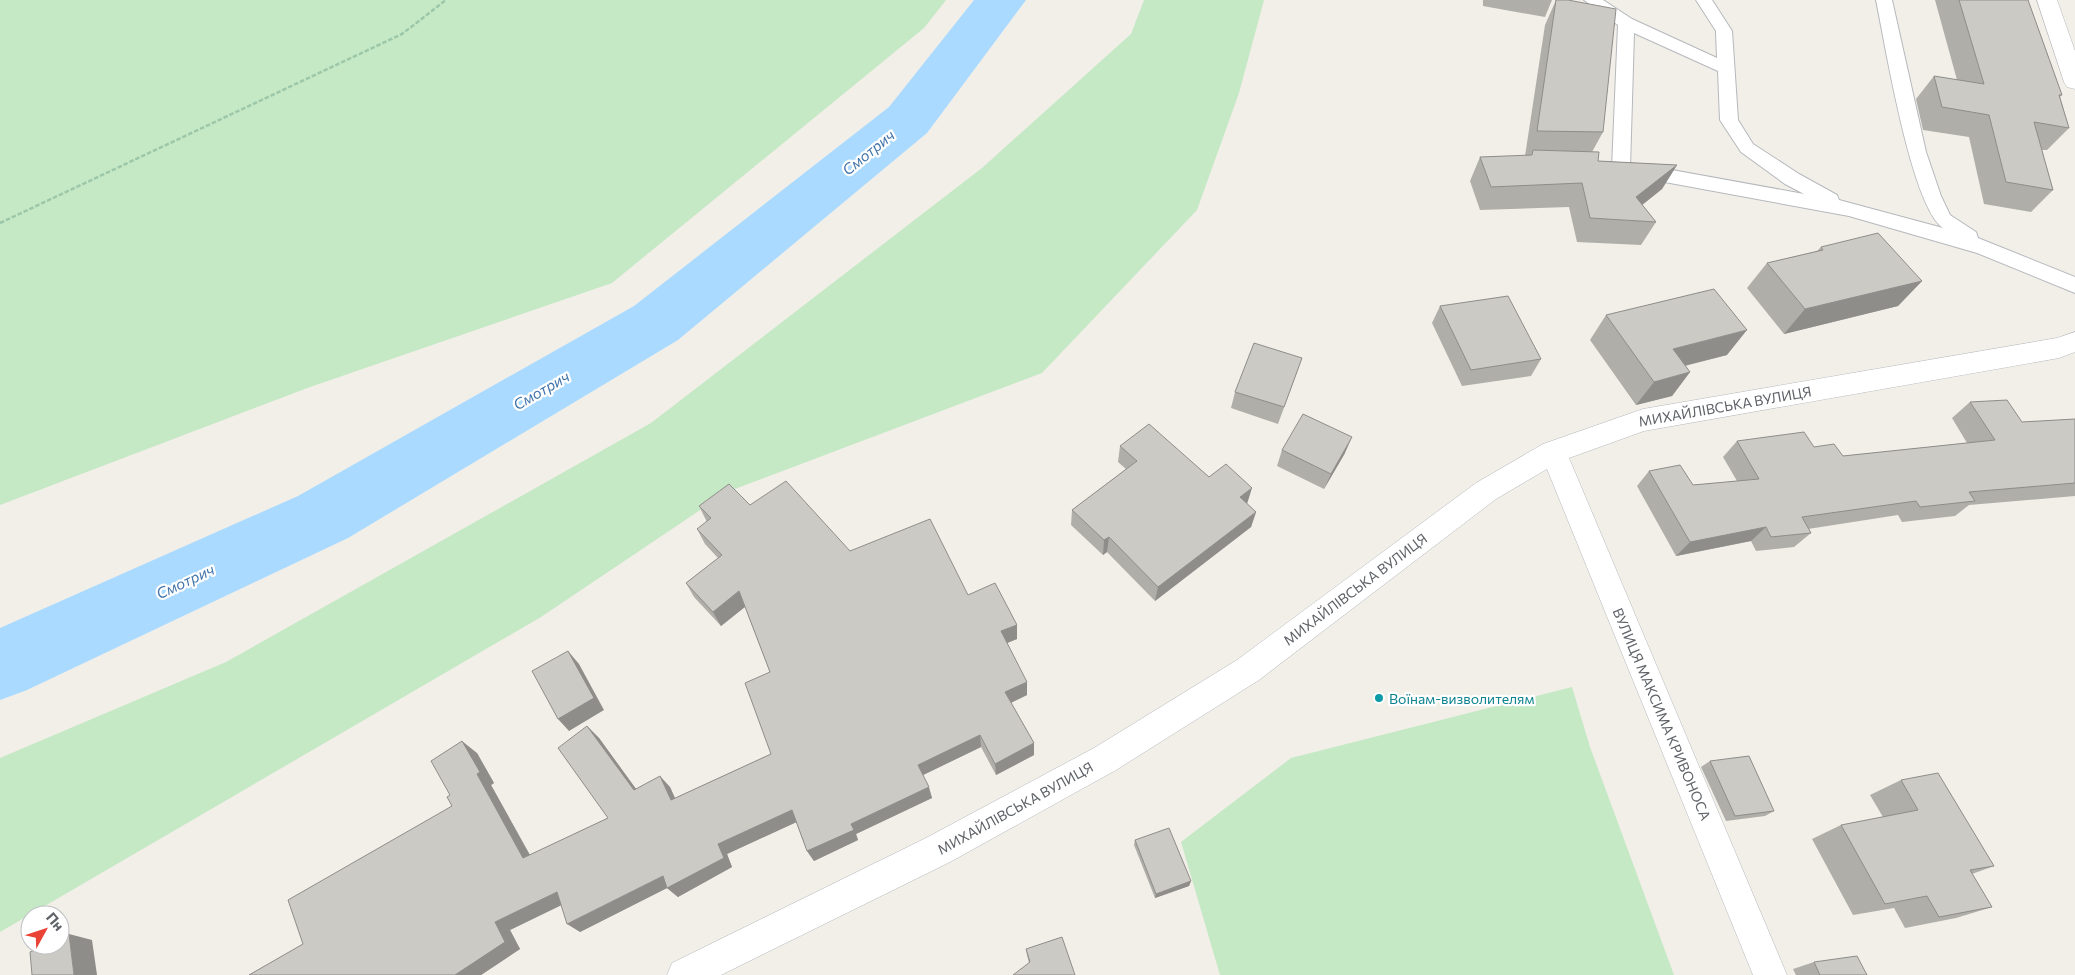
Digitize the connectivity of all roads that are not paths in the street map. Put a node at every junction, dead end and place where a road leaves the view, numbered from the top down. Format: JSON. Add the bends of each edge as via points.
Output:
{"nodes":[{"id":1,"x":1592,"y":0,"type":"edge"},
{"id":2,"x":1704,"y":0,"type":"edge"},
{"id":3,"x":1884,"y":0,"type":"edge"},
{"id":4,"x":2047,"y":0,"type":"edge"},
{"id":5,"x":1626,"y":23,"type":"junction"},
{"id":6,"x":1725,"y":68,"type":"junction"},
{"id":7,"x":2075,"y":82,"type":"edge"},
{"id":8,"x":1602,"y":168,"type":"edge"},
{"id":9,"x":1621,"y":168,"type":"junction"},
{"id":10,"x":1849,"y":210,"type":"junction"},
{"id":11,"x":1983,"y":246,"type":"junction"},
{"id":12,"x":2075,"y":284,"type":"edge"},
{"id":13,"x":2075,"y":342,"type":"edge"},
{"id":14,"x":1554,"y":452,"type":"junction"},
{"id":15,"x":684,"y":975,"type":"edge"},
{"id":16,"x":1770,"y":975,"type":"edge"}],
"edges":[{"from":1,"to":5,"type":"lane"},
{"from":2,"to":6,"type":"lane","via":[[1724,31]]},
{"from":3,"to":11,"type":"lane","via":[[1917,152],[1932,196],[1943,219]]},
{"from":4,"to":7,"type":"street"},
{"from":5,"to":6,"type":"lane"},
{"from":5,"to":9,"type":"lane"},
{"from":6,"to":10,"type":"lane","via":[[1728,120],[1747,148],[1792,179]]},
{"from":8,"to":9,"type":"lane"},
{"from":9,"to":10,"type":"lane"},
{"from":10,"to":11,"type":"lane"},
{"from":11,"to":12,"type":"lane"},
{"from":13,"to":14,"type":"street","name":"МИХАЙЛІВСЬКА ВУЛИЦЯ","via":[[2059,348],[1643,420]]},
{"from":14,"to":15,"type":"street","name":"МИХАЙЛІВСЬКА ВУЛИЦЯ","via":[[1486,491],[1248,670],[1105,759],[938,850]]},
{"from":14,"to":16,"type":"street","name":"ВУЛИЦЯ МАКСИМА КРИВОНОСА"}]}
